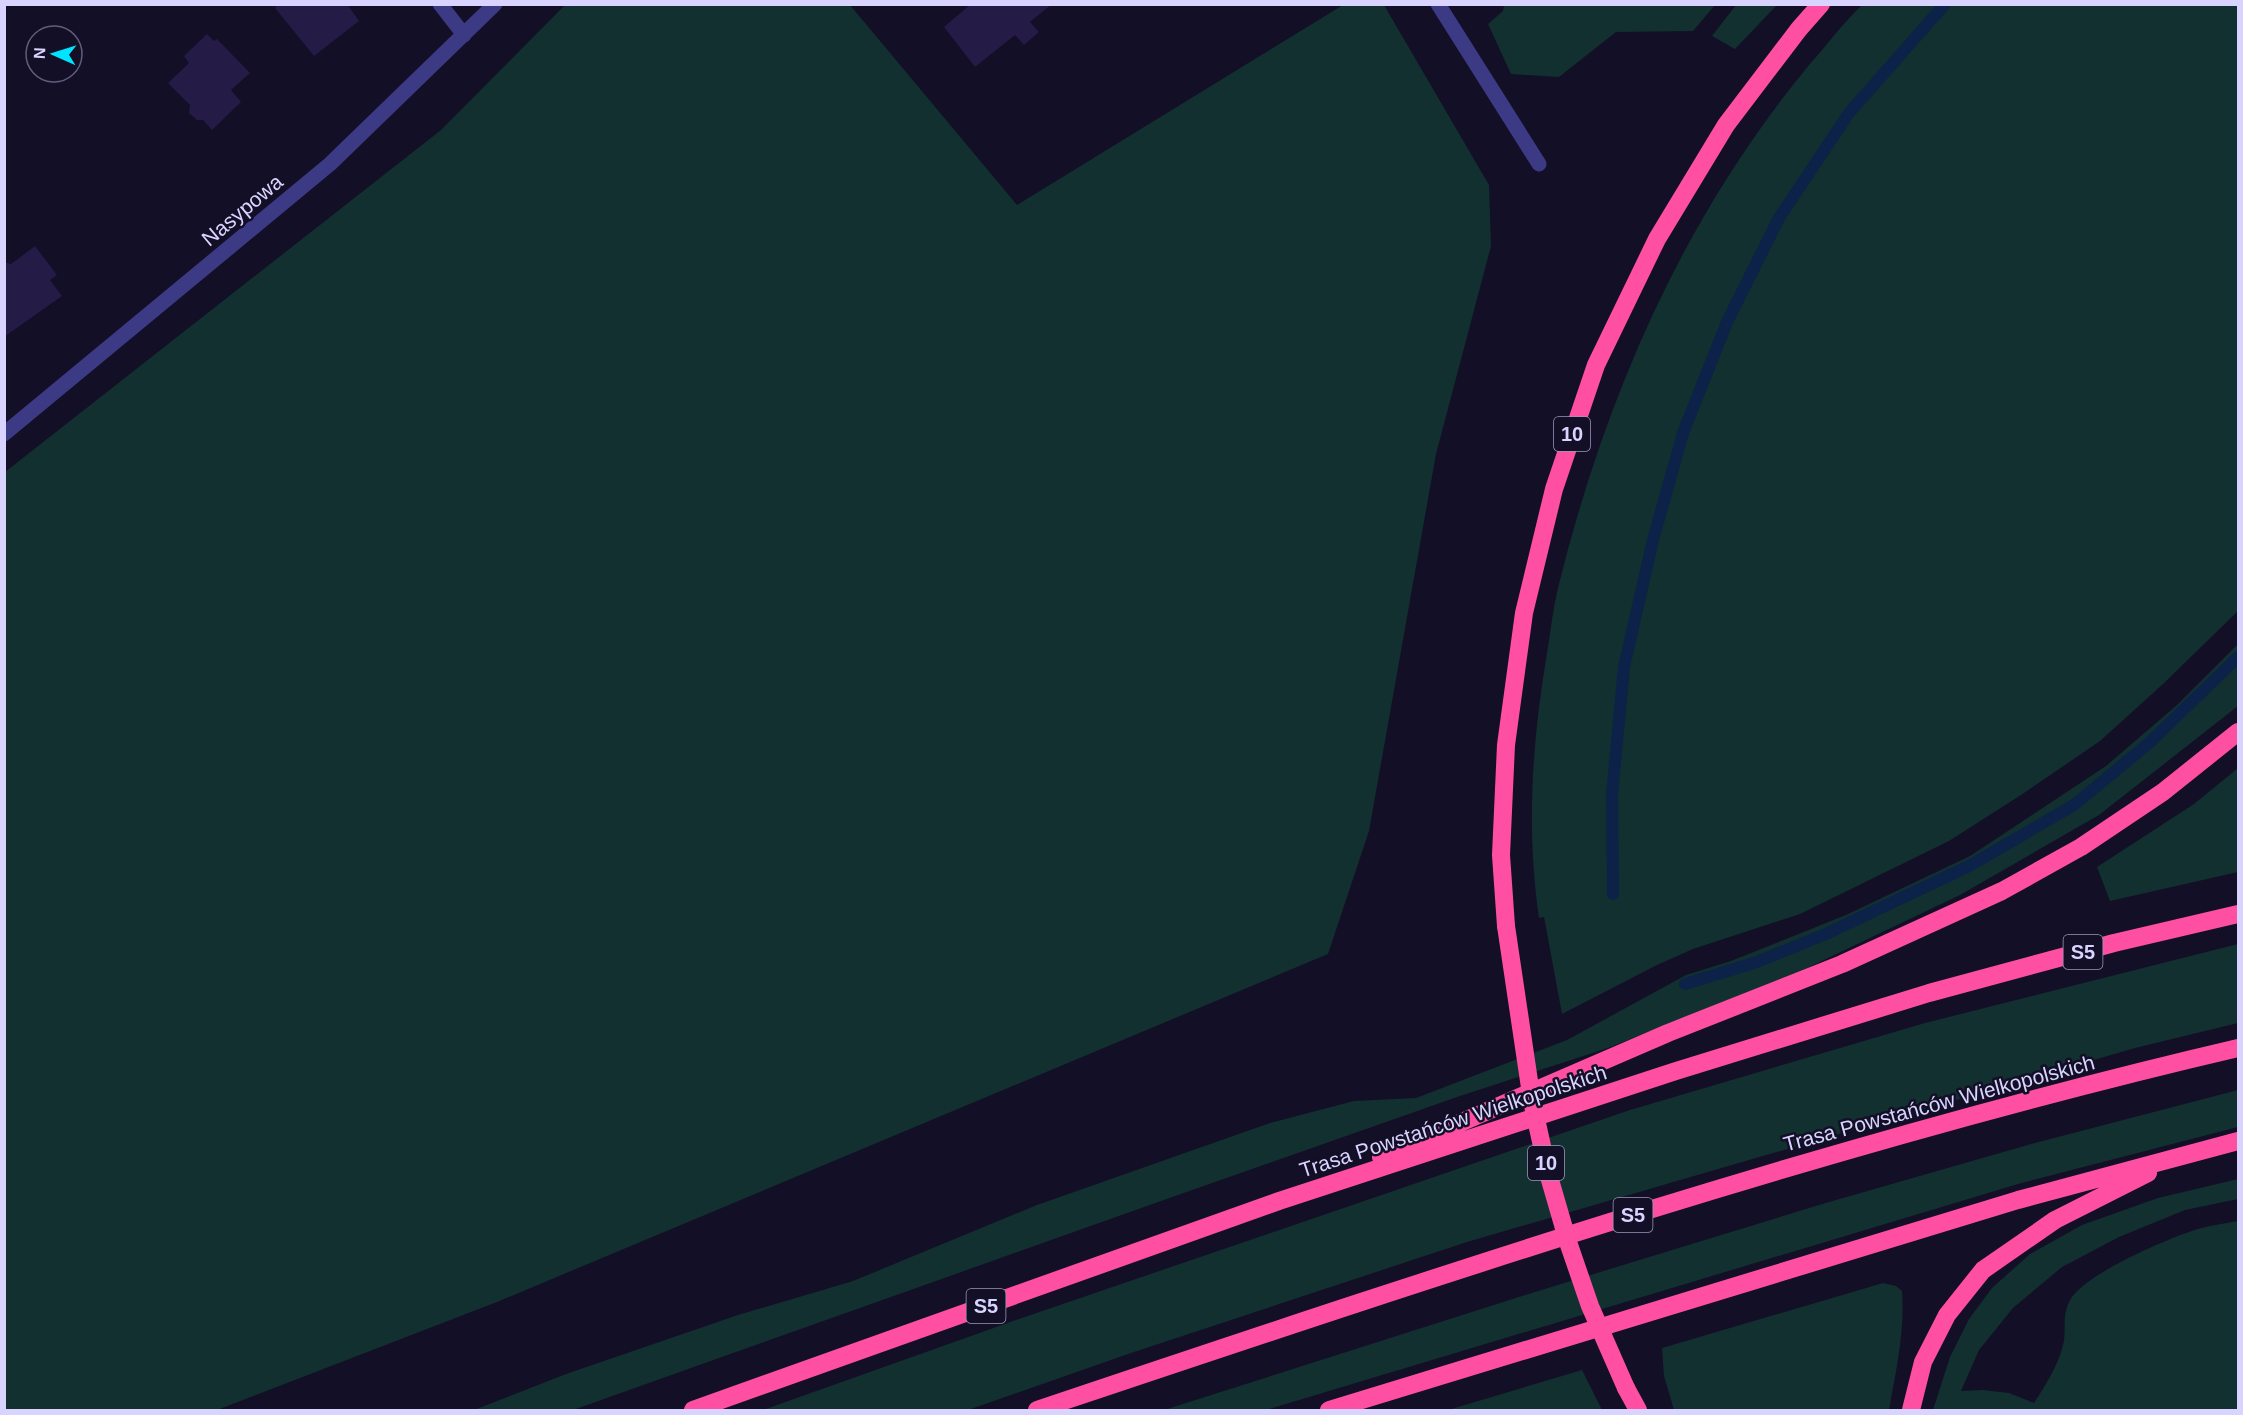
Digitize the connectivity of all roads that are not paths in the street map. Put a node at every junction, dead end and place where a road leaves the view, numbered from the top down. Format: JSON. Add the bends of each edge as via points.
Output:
{"nodes":[{"id":1,"x":440,"y":4,"type":"edge"},
{"id":2,"x":495,"y":4,"type":"edge"},
{"id":3,"x":1438,"y":4,"type":"edge"},
{"id":4,"x":1821,"y":4,"type":"edge"},
{"id":5,"x":464,"y":35,"type":"junction"},
{"id":6,"x":1539,"y":164,"type":"dead end"},
{"id":7,"x":4,"y":434,"type":"edge"},
{"id":8,"x":2238,"y":732,"type":"edge"},
{"id":9,"x":2238,"y":914,"type":"edge"},
{"id":10,"x":2238,"y":1048,"type":"edge"},
{"id":11,"x":2238,"y":1141,"type":"edge"},
{"id":12,"x":2182,"y":1155,"type":"junction"},
{"id":13,"x":1279,"y":1202,"type":"junction"},
{"id":14,"x":693,"y":1410,"type":"edge"},
{"id":15,"x":1037,"y":1410,"type":"edge"},
{"id":16,"x":1329,"y":1410,"type":"edge"},
{"id":17,"x":1638,"y":1410,"type":"edge"},
{"id":18,"x":1911,"y":1410,"type":"edge"}],
"edges":[{"from":1,"to":5,"type":"street"},
{"from":2,"to":5,"type":"street","name":"Nasypowa"},
{"from":3,"to":6,"type":"street"},
{"from":4,"to":17,"type":"highway","number":"10","bridge":true,"via":[[1726,125],[1657,239],[1596,365],[1554,489],[1524,613],[1506,746],[1501,855],[1506,926],[1532,1101],[1568,1242],[1590,1306]]},
{"from":5,"to":7,"type":"street","name":"Nasypowa","via":[[330,164]]},
{"from":8,"to":13,"type":"highway","via":[[2145,805],[2081,847],[2002,891],[1842,964],[1668,1033]]},
{"from":9,"to":13,"type":"highway","name":"Trasa Powstańców Wielkopolskich","number":"S5","via":[[1929,993],[1676,1071]]},
{"from":10,"to":15,"type":"highway","name":"Trasa Powstańców Wielkopolskich","number":"S5","via":[[1861,1147],[1674,1202]]},
{"from":11,"to":12,"type":"highway"},
{"from":12,"to":16,"type":"highway","via":[[2018,1200]]},
{"from":12,"to":18,"type":"highway","via":[[2055,1220],[1983,1270],[1947,1315],[1923,1362]]},
{"from":13,"to":14,"type":"highway","name":"Trasa Powstańców Wielkopolskich","number":"S5"}]}
